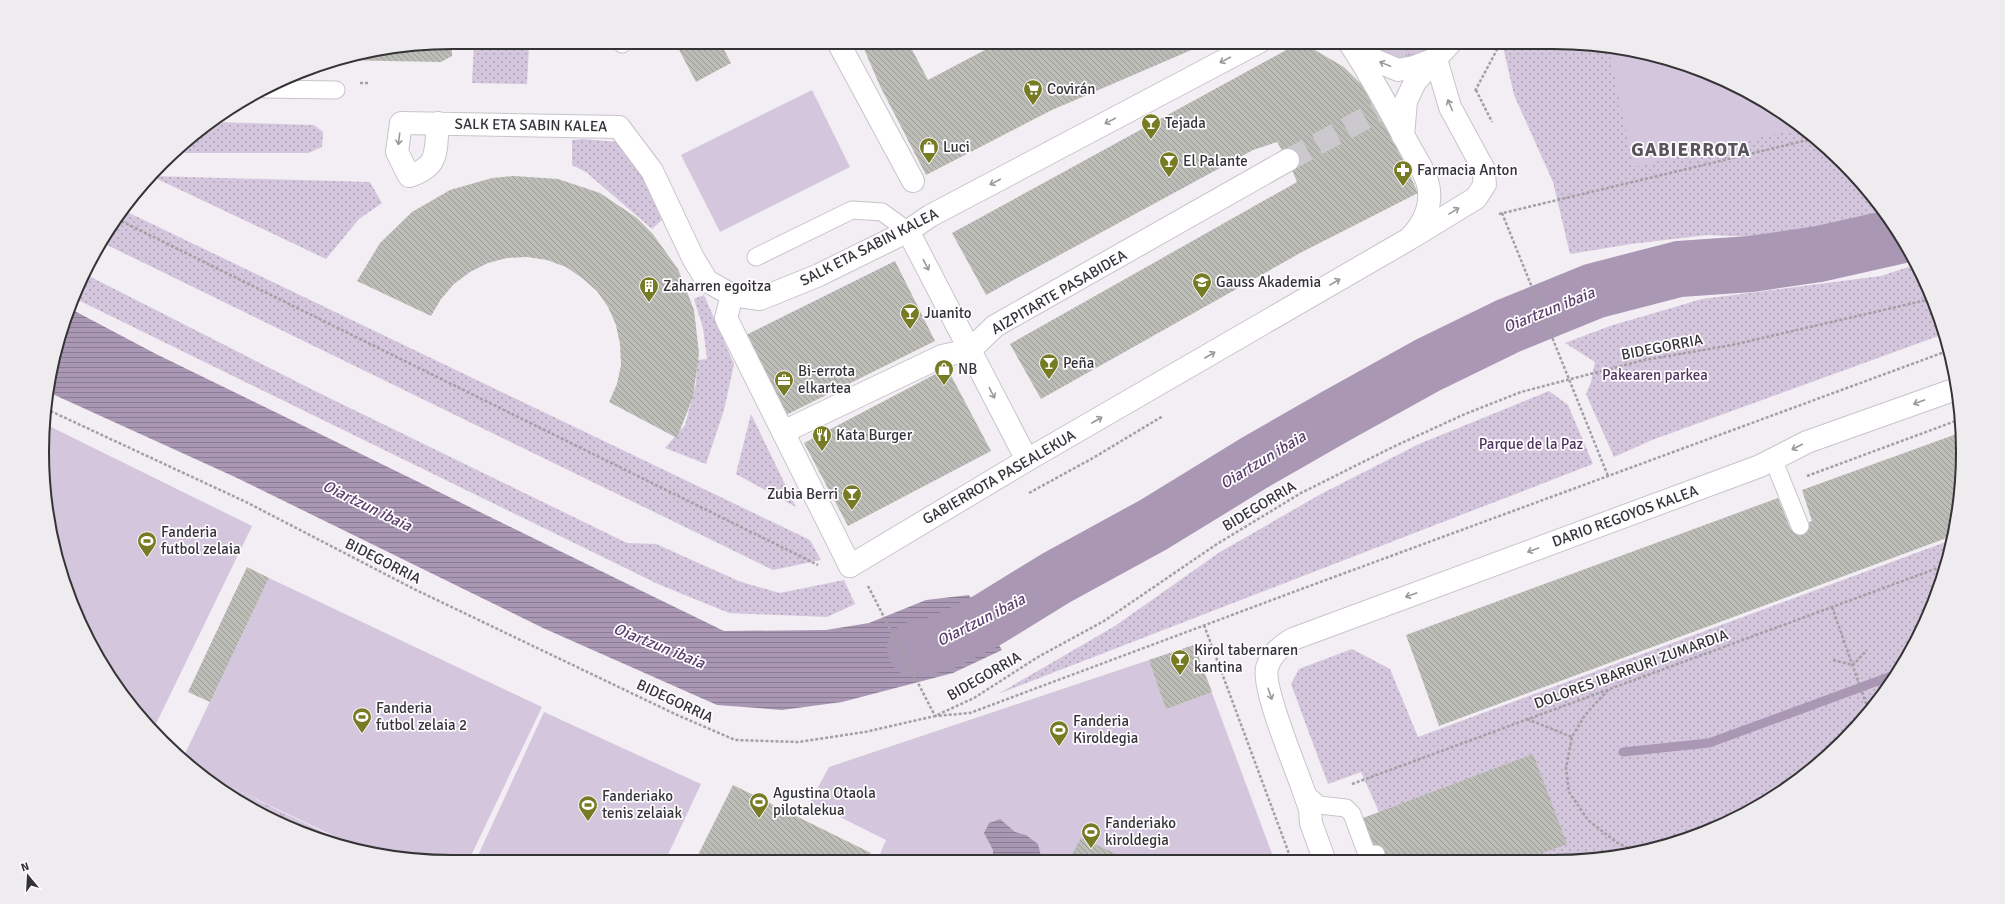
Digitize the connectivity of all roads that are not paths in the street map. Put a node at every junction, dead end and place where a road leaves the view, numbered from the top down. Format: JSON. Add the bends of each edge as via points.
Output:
{"nodes":[{"id":1,"x":842,"y":49,"type":"edge"},
{"id":2,"x":1246,"y":49,"type":"edge"},
{"id":3,"x":1353,"y":49,"type":"edge"},
{"id":4,"x":1356,"y":49,"type":"edge"},
{"id":5,"x":1445,"y":49,"type":"edge"},
{"id":6,"x":1436,"y":59,"type":"junction"},
{"id":7,"x":278,"y":89,"type":"edge"},
{"id":8,"x":336,"y":90,"type":"dead end"},
{"id":9,"x":438,"y":123,"type":"dead end"},
{"id":10,"x":1403,"y":136,"type":"junction"},
{"id":11,"x":1288,"y":160,"type":"tunnel mouth"},
{"id":12,"x":913,"y":180,"type":"dead end"},
{"id":13,"x":908,"y":231,"type":"junction"},
{"id":14,"x":1409,"y":239,"type":"junction"},
{"id":15,"x":756,"y":257,"type":"dead end"},
{"id":16,"x":732,"y":295,"type":"junction"},
{"id":17,"x":970,"y":350,"type":"junction"},
{"id":18,"x":1951,"y":391,"type":"edge"},
{"id":19,"x":783,"y":432,"type":"junction"},
{"id":20,"x":1774,"y":459,"type":"junction"},
{"id":21,"x":1027,"y":460,"type":"junction"},
{"id":22,"x":1800,"y":526,"type":"dead end"},
{"id":23,"x":1304,"y":792,"type":"junction"},
{"id":24,"x":1329,"y":806,"type":"junction"},
{"id":25,"x":1323,"y":855,"type":"edge"},
{"id":26,"x":1367,"y":855,"type":"edge"}],
"edges":[{"from":1,"to":12,"type":"street"},
{"from":2,"to":13,"type":"street","name":"SALK ETA SABIN KALEA","one_way":true,"via":[[930,216]]},
{"from":3,"to":10,"type":"street","name":"GABIERROTA PASEALEKUA","via":[[1383,109]]},
{"from":6,"to":4,"type":"street","one_way":true,"via":[[1398,70]]},
{"from":5,"to":6,"type":"street"},
{"from":6,"to":10,"type":"street","via":[[1415,82],[1406,101]]},
{"from":14,"to":6,"type":"street","name":"GABIERROTA PASEALEKUA","one_way":true,"via":[[1476,198],[1486,184],[1483,168],[1450,106]]},
{"from":7,"to":8,"type":"lane"},
{"from":9,"to":16,"type":"street","name":"SALK ETA SABIN KALEA","via":[[619,127],[652,171],[692,258],[708,281]]},
{"from":10,"to":14,"type":"street","name":"GABIERROTA PASEALEKUA","via":[[1426,179],[1430,201],[1423,222]]},
{"from":11,"to":17,"type":"street","name":"AIZPITARTE PASABIDEA","via":[[995,326]]},
{"from":13,"to":15,"type":"lane","via":[[882,212],[852,210]]},
{"from":13,"to":16,"type":"street","name":"SALK ETA SABIN KALEA","via":[[819,275],[760,299]]},
{"from":13,"to":17,"type":"street","one_way":true},
{"from":21,"to":14,"type":"street","name":"GABIERROTA PASEALEKUA","one_way":true},
{"from":16,"to":19,"type":"street","via":[[726,318]]},
{"from":17,"to":19,"type":"street","via":[[942,356]]},
{"from":17,"to":21,"type":"street","one_way":true},
{"from":18,"to":20,"type":"street","name":"DARIO REGOYOS KALEA","one_way":true,"via":[[1806,442]]},
{"from":19,"to":21,"type":"street","name":"GABIERROTA PASEALEKUA","via":[[850,566]]},
{"from":20,"to":22,"type":"lane"},
{"from":20,"to":23,"type":"street","name":"DARIO REGOYOS KALEA","one_way":true,"via":[[1293,639],[1277,650],[1271,658],[1266,678],[1267,688]]},
{"from":23,"to":24,"type":"lane","via":[[1319,805]]},
{"from":23,"to":25,"type":"street","name":"DARIO REGOYOS KALEA","via":[[1310,809],[1311,823]]},
{"from":24,"to":25,"type":"lane","via":[[1318,818],[1317,827]]},
{"from":24,"to":26,"type":"lane","via":[[1346,808],[1352,814]]}]}
